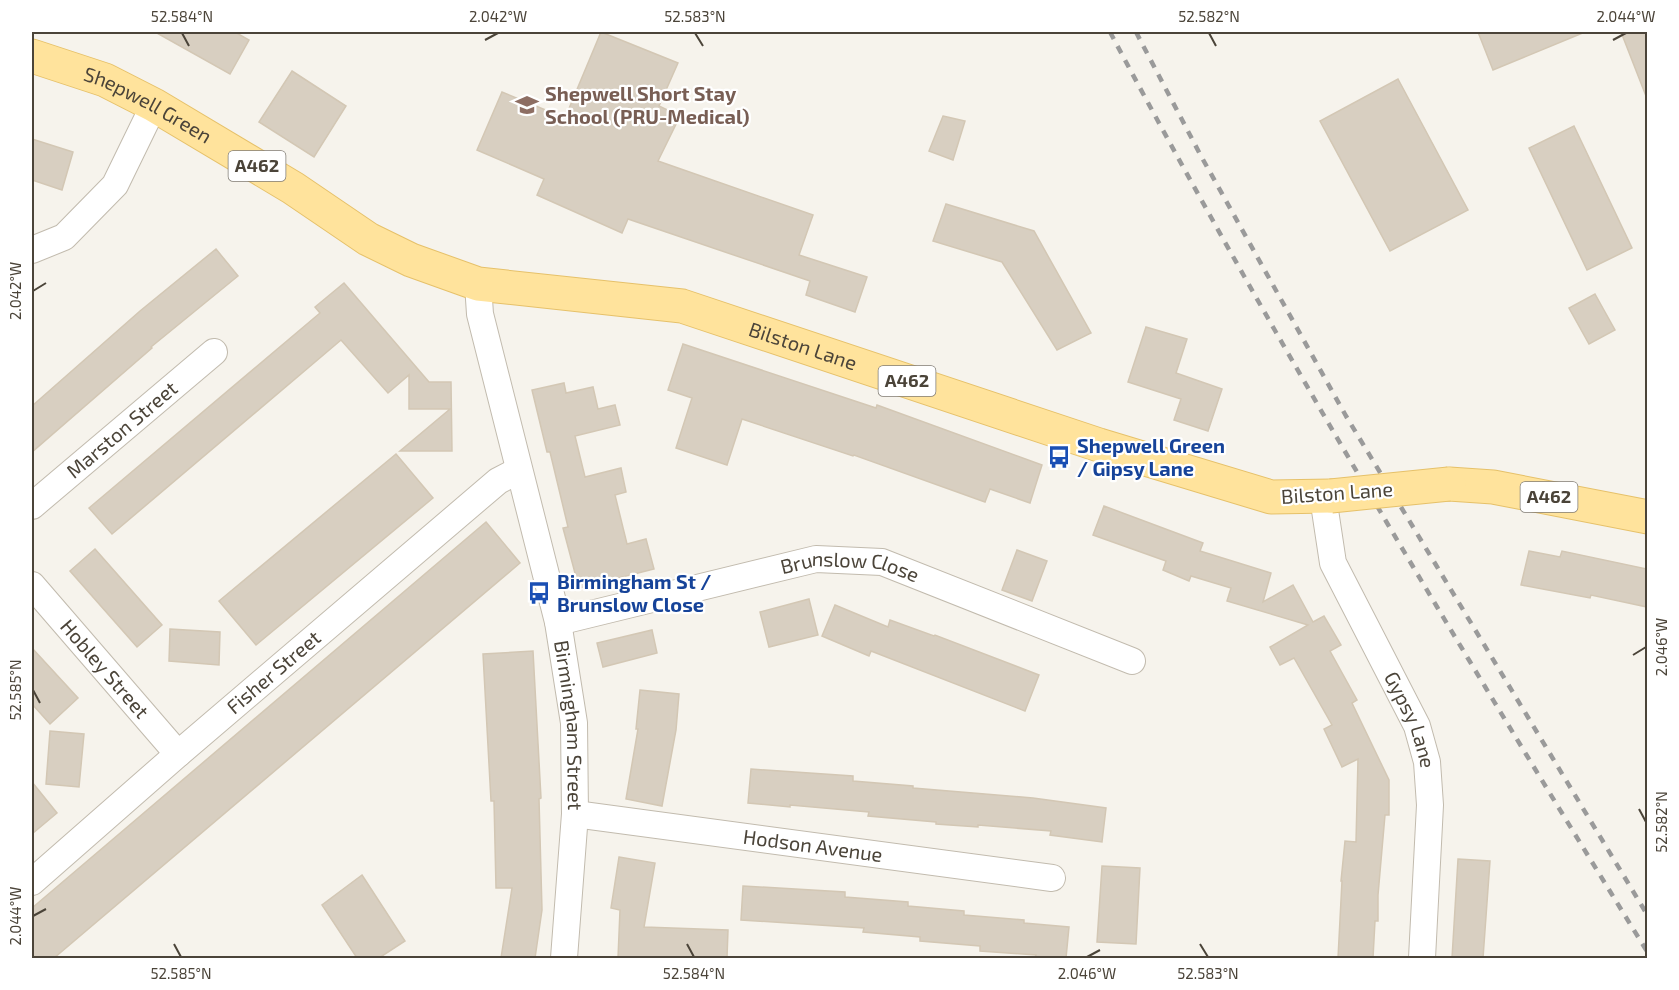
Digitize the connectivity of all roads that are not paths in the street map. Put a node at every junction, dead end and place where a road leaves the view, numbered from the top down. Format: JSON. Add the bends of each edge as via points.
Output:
{"nodes":[{"id":1,"x":32,"y":56,"type":"edge"},
{"id":2,"x":154,"y":105,"type":"junction"},
{"id":3,"x":32,"y":250,"type":"edge"},
{"id":4,"x":478,"y":284,"type":"junction"},
{"id":5,"x":214,"y":352,"type":"dead end"},
{"id":6,"x":519,"y":470,"type":"junction"},
{"id":7,"x":1327,"y":496,"type":"junction"},
{"id":8,"x":32,"y":506,"type":"edge"},
{"id":9,"x":1647,"y":517,"type":"edge"},
{"id":10,"x":32,"y":585,"type":"edge"},
{"id":11,"x":558,"y":622,"type":"junction"},
{"id":12,"x":1132,"y":661,"type":"dead end"},
{"id":13,"x":178,"y":754,"type":"junction"},
{"id":14,"x":575,"y":814,"type":"junction"},
{"id":15,"x":1052,"y":878,"type":"dead end"},
{"id":16,"x":32,"y":882,"type":"edge"},
{"id":17,"x":564,"y":958,"type":"edge"},
{"id":18,"x":1422,"y":958,"type":"edge"}],
"edges":[{"from":1,"to":2,"type":"main road","name":"Shepwell Green","number":"A462","via":[[105,80]]},
{"from":2,"to":3,"type":"street","via":[[115,185],[64,237]]},
{"from":2,"to":4,"type":"main road","name":"Shepwell Green","number":"A462","via":[[368,238],[411,260]]},
{"from":4,"to":6,"type":"street","name":"Birmingham Street","via":[[480,314]]},
{"from":4,"to":7,"type":"main road","name":"Bilston Lane","number":"A462","via":[[682,306],[1099,445],[1271,497]]},
{"from":5,"to":8,"type":"street","name":"Marston Street"},
{"from":6,"to":11,"type":"street","name":"Birmingham Street"},
{"from":6,"to":13,"type":"street","name":"Fisher Street","via":[[498,481]]},
{"from":7,"to":9,"type":"main road","name":"Bilston Lane","number":"A462","bridge":true,"via":[[1449,484],[1493,487]]},
{"from":7,"to":18,"type":"street","name":"Gypsy Lane","via":[[1334,563],[1417,726],[1427,762],[1430,806]]},
{"from":10,"to":13,"type":"street","name":"Hobley Street"},
{"from":11,"to":12,"type":"street","name":"Brunslow Close","via":[[816,559],[882,562]]},
{"from":11,"to":14,"type":"street","name":"Birmingham Street","via":[[574,723]]},
{"from":13,"to":16,"type":"street","name":"Fisher Street"},
{"from":14,"to":15,"type":"street","name":"Hodson Avenue"},
{"from":14,"to":17,"type":"street","name":"Birmingham Street"}]}
